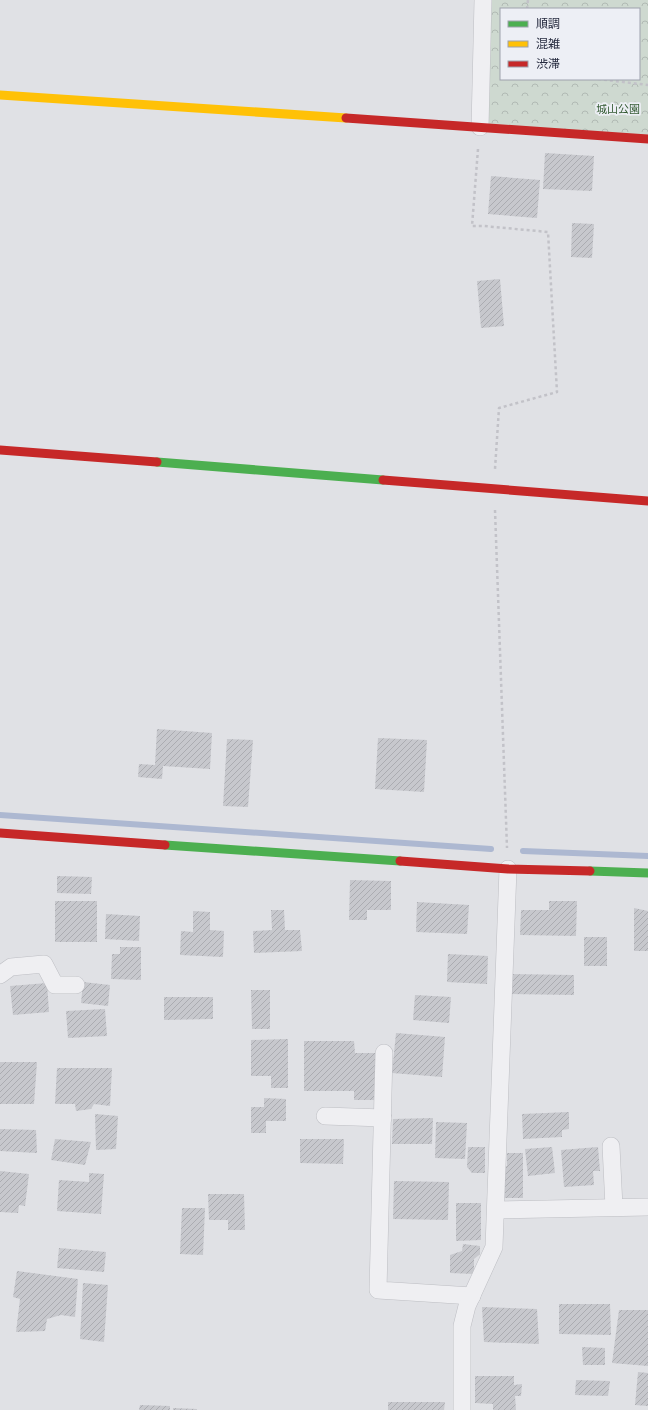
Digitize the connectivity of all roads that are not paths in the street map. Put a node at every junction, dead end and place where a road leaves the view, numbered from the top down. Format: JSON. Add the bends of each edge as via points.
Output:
{"nodes":[{"id":1,"x":483,"y":0,"type":"edge"},
{"id":2,"x":0,"y":94,"type":"edge"},
{"id":3,"x":480,"y":127,"type":"junction"},
{"id":4,"x":648,"y":139,"type":"edge"},
{"id":5,"x":0,"y":450,"type":"edge"},
{"id":6,"x":648,"y":501,"type":"edge"},
{"id":7,"x":0,"y":833,"type":"edge"},
{"id":8,"x":508,"y":869,"type":"junction"},
{"id":9,"x":648,"y":873,"type":"edge"},
{"id":10,"x":0,"y":975,"type":"edge"},
{"id":11,"x":76,"y":985,"type":"dead end"},
{"id":12,"x":384,"y":1052,"type":"dead end"},
{"id":13,"x":325,"y":1116,"type":"dead end"},
{"id":14,"x":383,"y":1118,"type":"junction"},
{"id":15,"x":611,"y":1146,"type":"dead end"},
{"id":16,"x":648,"y":1206,"type":"edge"},
{"id":17,"x":614,"y":1207,"type":"junction"},
{"id":18,"x":496,"y":1210,"type":"junction"},
{"id":19,"x":472,"y":1296,"type":"junction"},
{"id":20,"x":462,"y":1410,"type":"edge"}],
"edges":[{"from":1,"to":3,"type":"street"},
{"from":2,"to":3,"type":"street"},
{"from":3,"to":4,"type":"street"},
{"from":5,"to":6,"type":"street"},
{"from":7,"to":8,"type":"street"},
{"from":8,"to":9,"type":"street"},
{"from":8,"to":18,"type":"street"},
{"from":10,"to":11,"type":"street","via":[[11,967],[44,964],[55,985]]},
{"from":12,"to":14,"type":"street"},
{"from":13,"to":14,"type":"street"},
{"from":14,"to":19,"type":"street","via":[[378,1290]]},
{"from":15,"to":17,"type":"street"},
{"from":16,"to":17,"type":"street"},
{"from":17,"to":18,"type":"street"},
{"from":18,"to":19,"type":"street","via":[[494,1247]]},
{"from":19,"to":20,"type":"street","via":[[466,1306],[462,1326]]}]}
